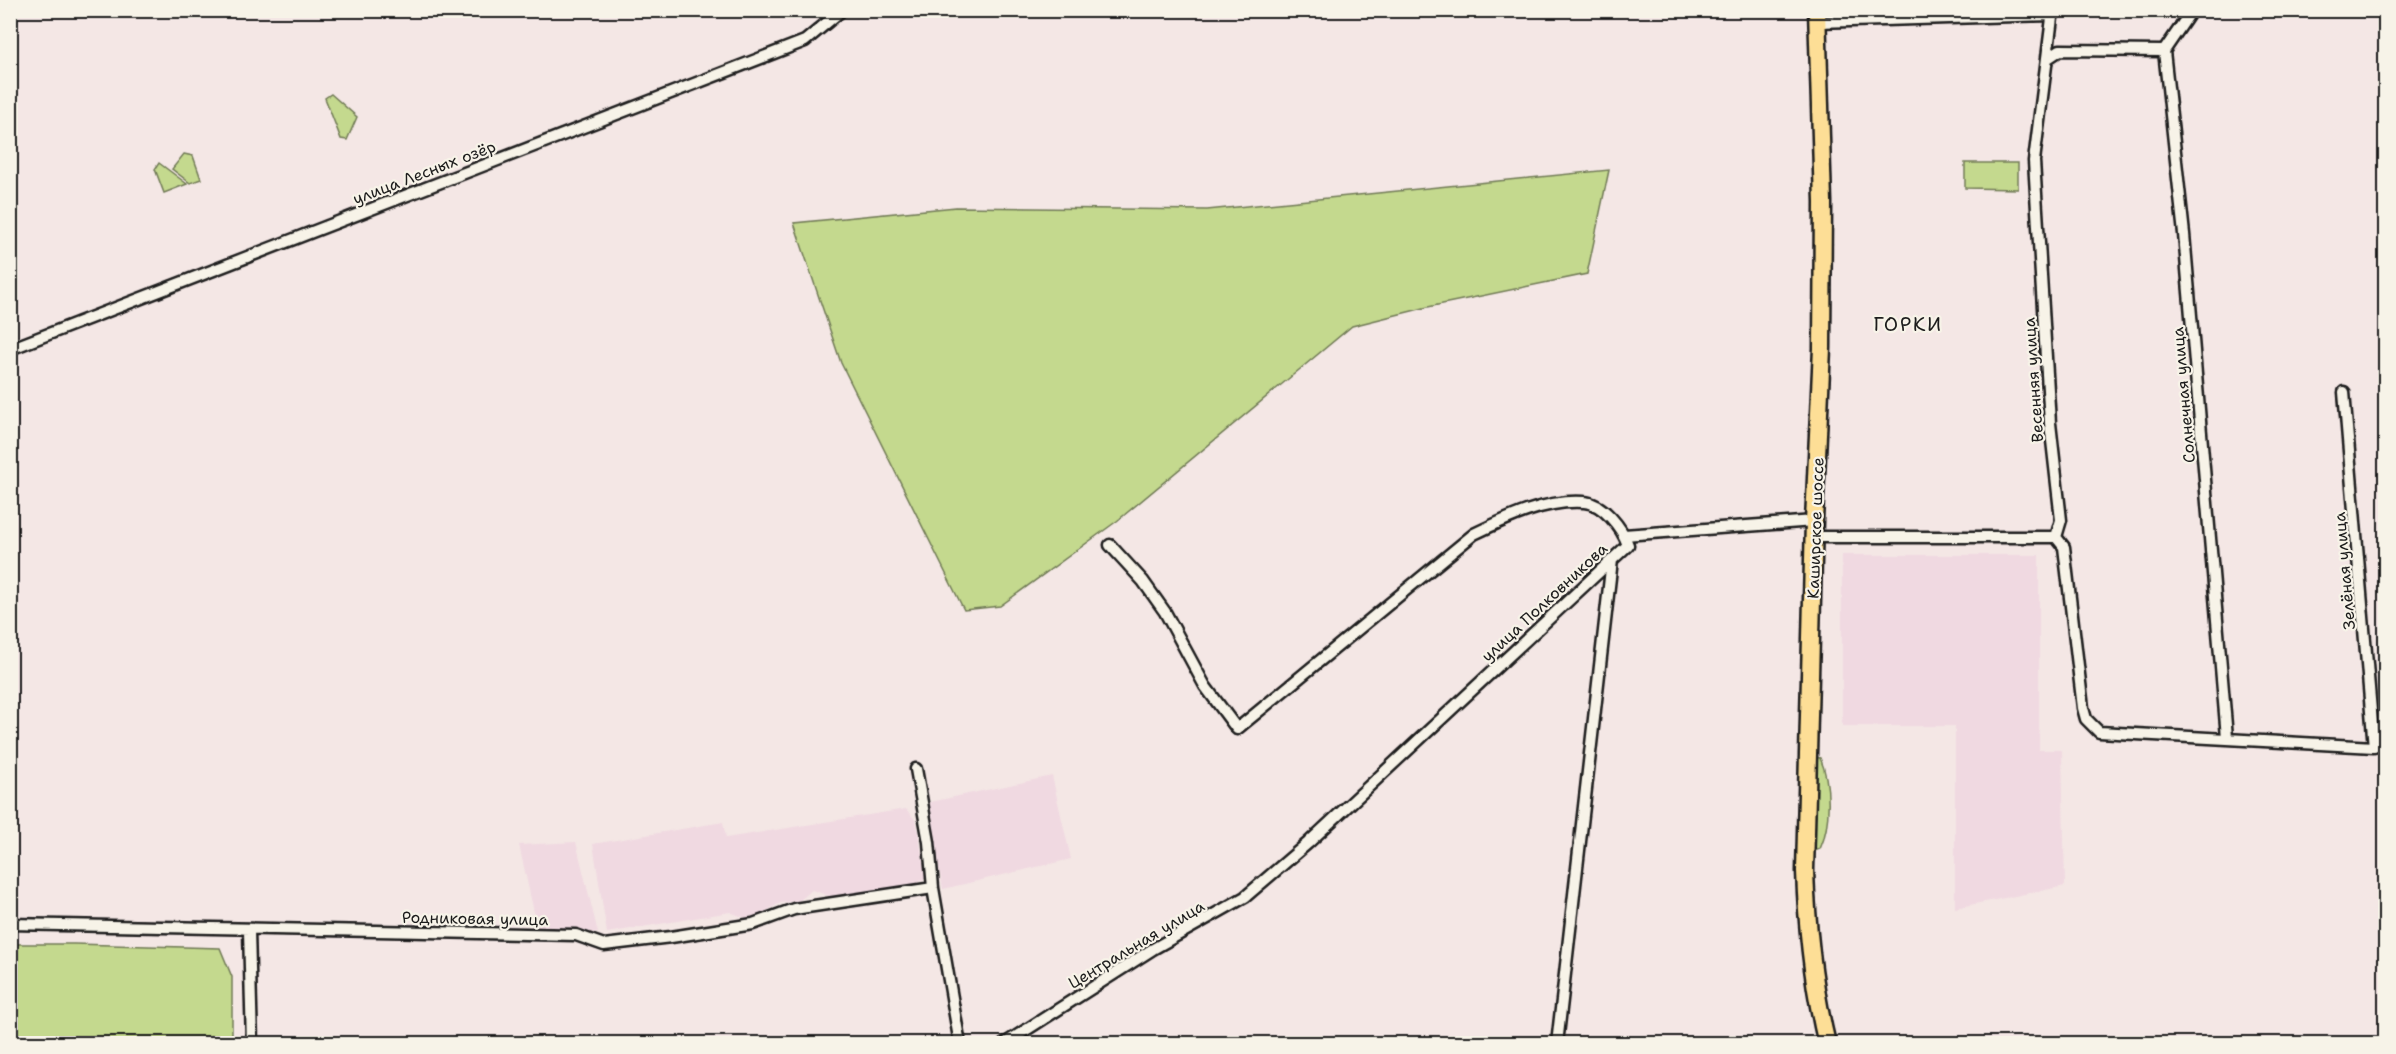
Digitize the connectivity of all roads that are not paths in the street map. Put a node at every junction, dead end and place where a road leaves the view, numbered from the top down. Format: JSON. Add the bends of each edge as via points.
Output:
{"nodes":[{"id":1,"x":842,"y":10,"type":"edge"},
{"id":2,"x":2192,"y":10,"type":"edge"},
{"id":3,"x":2053,"y":13,"type":"edge"},
{"id":4,"x":1818,"y":16,"type":"edge"},
{"id":5,"x":2164,"y":51,"type":"junction"},
{"id":6,"x":2048,"y":58,"type":"junction"},
{"id":7,"x":10,"y":349,"type":"edge"},
{"id":8,"x":2344,"y":392,"type":"dead end"},
{"id":9,"x":1814,"y":529,"type":"junction"},
{"id":10,"x":1624,"y":535,"type":"junction"},
{"id":11,"x":2056,"y":537,"type":"junction"},
{"id":12,"x":1110,"y":544,"type":"dead end"},
{"id":13,"x":1612,"y":560,"type":"junction"},
{"id":14,"x":2227,"y":737,"type":"junction"},
{"id":15,"x":916,"y":769,"type":"dead end"},
{"id":16,"x":1281,"y":866,"type":"joint"},
{"id":17,"x":933,"y":888,"type":"junction"},
{"id":18,"x":10,"y":924,"type":"edge"},
{"id":19,"x":249,"y":930,"type":"junction"},
{"id":20,"x":252,"y":1044,"type":"edge"},
{"id":21,"x":960,"y":1044,"type":"edge"},
{"id":22,"x":1004,"y":1044,"type":"edge"},
{"id":23,"x":1557,"y":1044,"type":"edge"},
{"id":24,"x":1827,"y":1044,"type":"edge"}],
"edges":[{"from":1,"to":7,"type":"street","name":"улица Лесных озёр","via":[[805,41]]},
{"from":2,"to":5,"type":"street"},
{"from":3,"to":4,"type":"street"},
{"from":3,"to":6,"type":"street","name":"Весенняя улица"},
{"from":4,"to":9,"type":"main road","name":"Каширское шоссе","via":[[1823,224]]},
{"from":5,"to":6,"type":"street","via":[[2060,50]]},
{"from":5,"to":14,"type":"street","name":"Солнечная улица","via":[[2184,234]]},
{"from":6,"to":11,"type":"street","name":"Весенняя улица","via":[[2034,161],[2050,423],[2061,519]]},
{"from":8,"to":14,"type":"street","name":"Зелёная улица","via":[[2374,747]]},
{"from":9,"to":10,"type":"street"},
{"from":9,"to":11,"type":"street"},
{"from":9,"to":24,"type":"main road","name":"Каширское шоссе","via":[[1806,898],[1812,974]]},
{"from":10,"to":12,"type":"street","name":"улица Полковникова","via":[[1609,514],[1586,501],[1515,514],[1474,534],[1237,729],[1205,686],[1165,612]]},
{"from":10,"to":13,"type":"street","name":"улица Полковникова","via":[[1628,545]]},
{"from":11,"to":14,"type":"street","name":"Весенняя улица","via":[[2064,547],[2086,719],[2099,732]]},
{"from":13,"to":16,"type":"street","name":"улица Полковникова"},
{"from":13,"to":23,"type":"street"},
{"from":15,"to":17,"type":"street"},
{"from":16,"to":22,"type":"street","name":"Центральная улица","via":[[1245,897],[1153,949]]},
{"from":17,"to":19,"type":"street","name":"Родниковая улица","via":[[794,909],[753,924],[604,945],[576,935]]},
{"from":17,"to":21,"type":"street"},
{"from":18,"to":19,"type":"street","name":"Родниковая улица"},
{"from":19,"to":20,"type":"street"}]}
